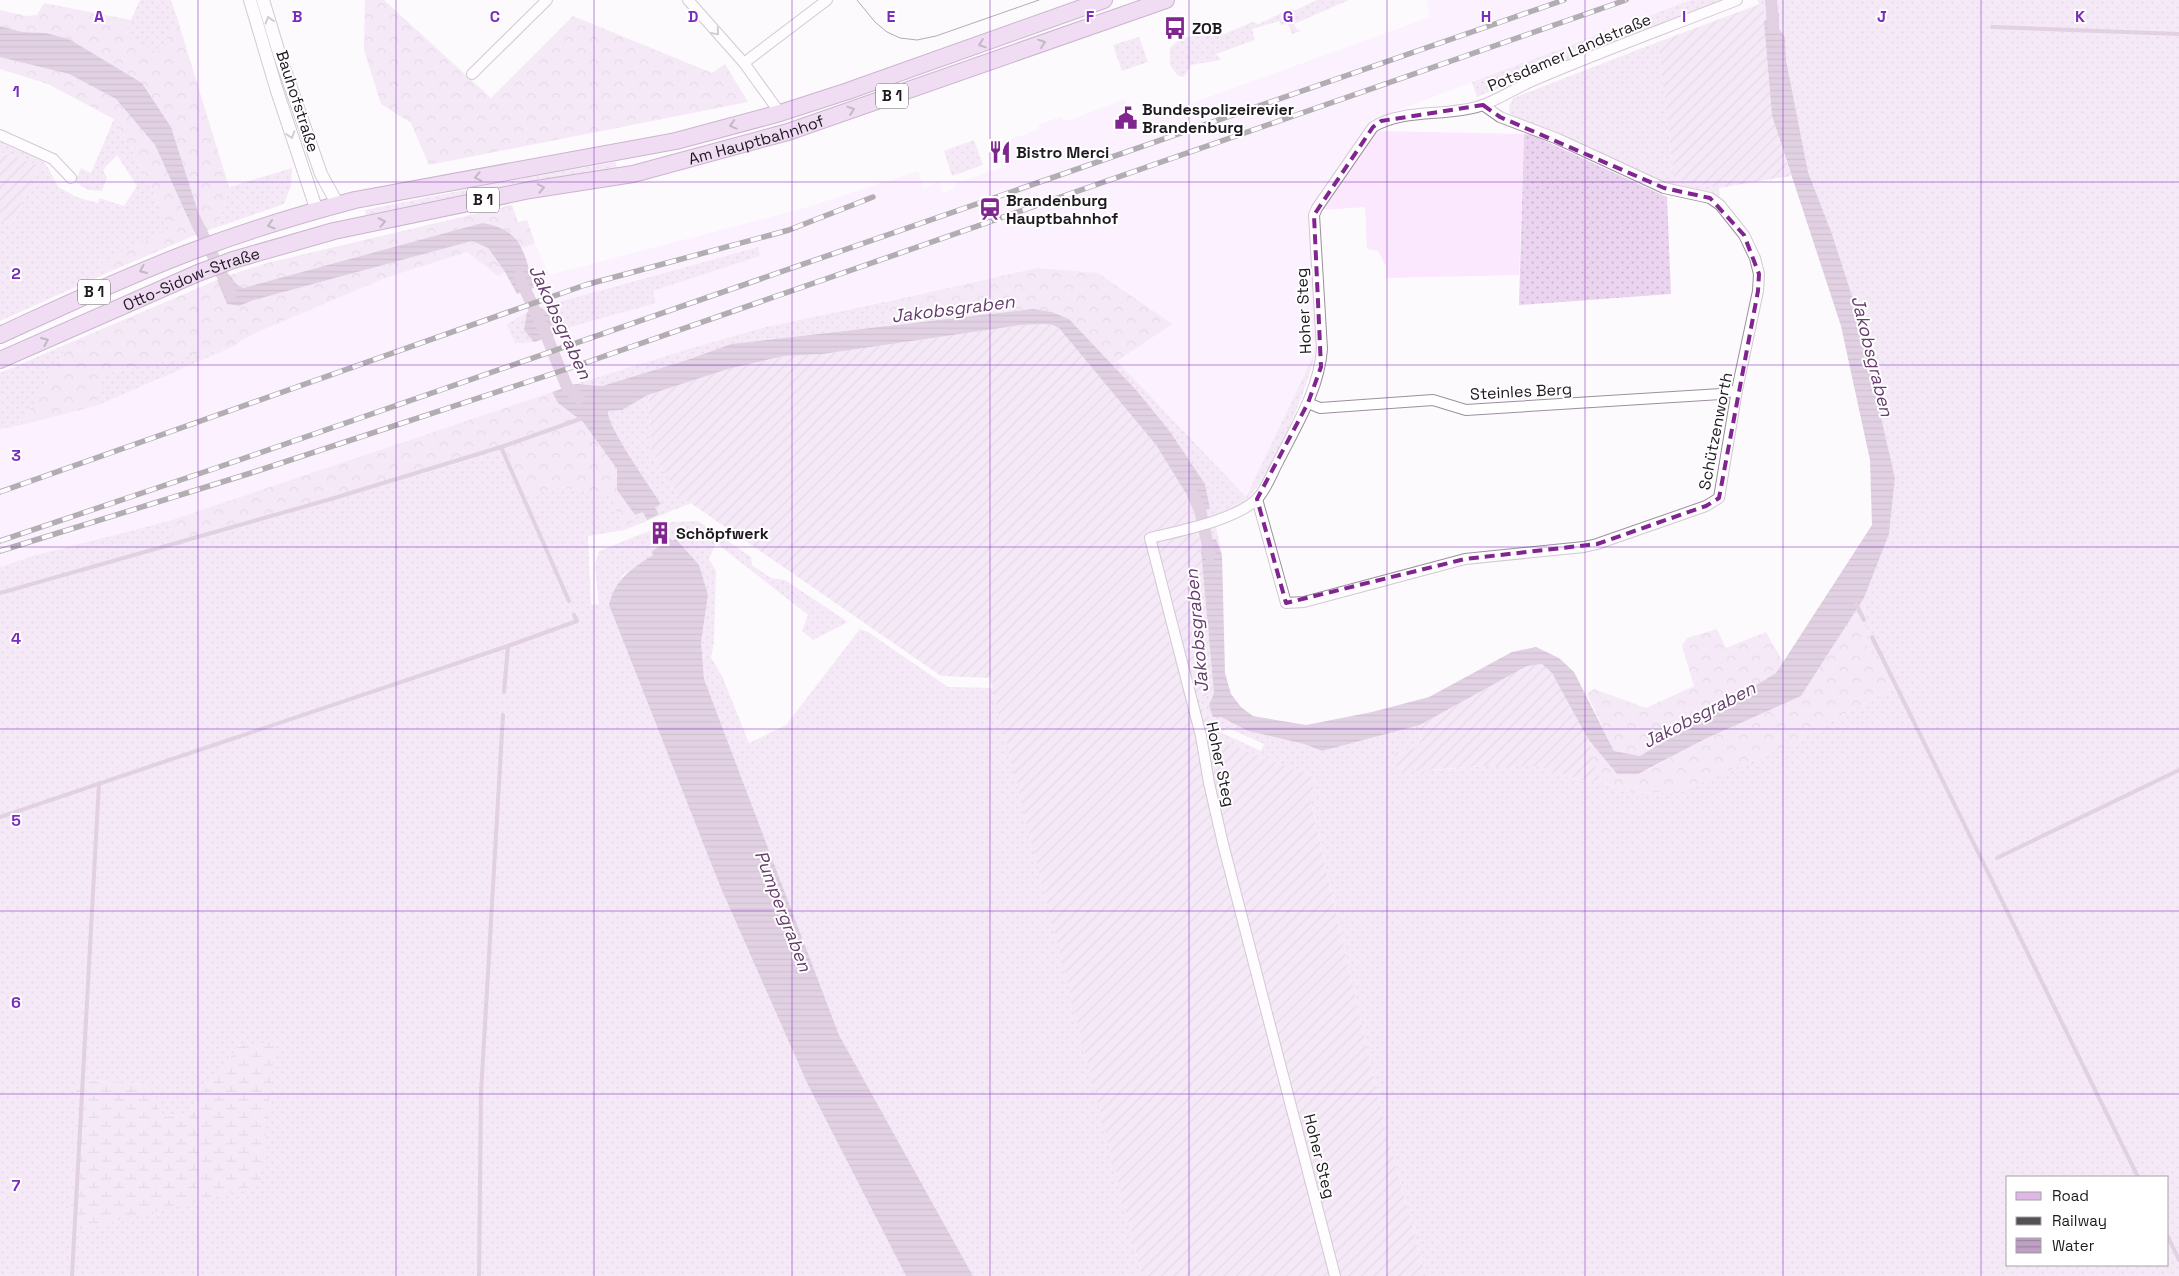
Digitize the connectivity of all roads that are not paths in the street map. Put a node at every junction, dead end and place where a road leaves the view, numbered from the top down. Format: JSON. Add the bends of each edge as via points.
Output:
{"nodes":[{"id":1,"x":250,"y":0,"type":"edge"},
{"id":2,"x":263,"y":0,"type":"edge"},
{"id":3,"x":546,"y":0,"type":"edge"},
{"id":4,"x":688,"y":0,"type":"edge"},
{"id":5,"x":826,"y":0,"type":"edge"},
{"id":6,"x":1104,"y":0,"type":"edge"},
{"id":7,"x":1166,"y":0,"type":"edge"},
{"id":8,"x":1737,"y":0,"type":"edge"},
{"id":9,"x":744,"y":63,"type":"junction"},
{"id":10,"x":472,"y":74,"type":"dead end"},
{"id":11,"x":1483,"y":105,"type":"junction"},
{"id":12,"x":1468,"y":110,"type":"joint"},
{"id":13,"x":780,"y":113,"type":"junction"},
{"id":14,"x":788,"y":132,"type":"junction"},
{"id":15,"x":0,"y":134,"type":"edge"},
{"id":16,"x":628,"y":149,"type":"junction"},
{"id":17,"x":633,"y":174,"type":"junction"},
{"id":18,"x":71,"y":178,"type":"dead end"},
{"id":19,"x":338,"y":204,"type":"junction"},
{"id":20,"x":318,"y":211,"type":"junction"},
{"id":21,"x":334,"y":232,"type":"junction"},
{"id":22,"x":0,"y":335,"type":"edge"},
{"id":23,"x":0,"y":360,"type":"edge"},
{"id":24,"x":1738,"y":390,"type":"junction"},
{"id":25,"x":1308,"y":403,"type":"junction"},
{"id":26,"x":1257,"y":498,"type":"junction"},
{"id":27,"x":1335,"y":1276,"type":"edge"}],
"edges":[{"from":1,"to":20,"type":"street","name":"Bauhofstraße","one_way":true},
{"from":19,"to":2,"type":"street","name":"Bauhofstraße","one_way":true,"via":[[321,174]]},
{"from":3,"to":10,"type":"street"},
{"from":4,"to":9,"type":"street","one_way":true},
{"from":5,"to":9,"type":"street"},
{"from":6,"to":13,"type":"main road","name":"Am Hauptbahnhof","number":"B 1","one_way":true},
{"from":14,"to":7,"type":"main road","name":"Am Hauptbahnhof","number":"B 1","one_way":true},
{"from":8,"to":11,"type":"street","name":"Potsdamer Landstraße","via":[[1531,82]]},
{"from":9,"to":13,"type":"street"},
{"from":11,"to":12,"type":"street","name":"Potsdamer Landstraße"},
{"from":11,"to":24,"type":"street","name":"Schützenworth","via":[[1500,117],[1558,139],[1664,188],[1710,198],[1729,215],[1744,235],[1759,274]]},
{"from":12,"to":25,"type":"street","name":"Hoher Steg","via":[[1382,121],[1373,127],[1317,208],[1314,215],[1315,257],[1322,349],[1321,367]]},
{"from":13,"to":14,"type":"main road"},
{"from":13,"to":16,"type":"main road","name":"Am Hauptbahnhof","number":"B 1","one_way":true,"via":[[676,141]]},
{"from":14,"to":17,"type":"main road","name":"Am Hauptbahnhof","number":"B 1"},
{"from":15,"to":18,"type":"street","via":[[53,159]]},
{"from":16,"to":17,"type":"main road"},
{"from":16,"to":19,"type":"main road","name":"Am Hauptbahnhof","number":"B 1","one_way":true},
{"from":21,"to":17,"type":"main road","name":"Am Hauptbahnhof","number":"B 1","one_way":true,"via":[[530,190]]},
{"from":19,"to":20,"type":"main road","name":"Am Hauptbahnhof","number":"B 1"},
{"from":19,"to":21,"type":"main road"},
{"from":20,"to":21,"type":"main road"},
{"from":20,"to":22,"type":"main road","name":"Otto-Sidow-Straße","number":"B 1","one_way":true,"via":[[188,252]]},
{"from":23,"to":21,"type":"main road","name":"Otto-Sidow-Straße","number":"B 1","one_way":true,"via":[[198,273]]},
{"from":24,"to":25,"type":"street","name":"Steinles Berg","via":[[1721,394],[1466,410],[1433,400],[1320,408]]},
{"from":24,"to":26,"type":"street","name":"Schützenworth","via":[[1719,498],[1706,506],[1584,547],[1465,559],[1304,602],[1286,603]]},
{"from":25,"to":26,"type":"street","name":"Hoher Steg"},
{"from":26,"to":27,"type":"street","name":"Hoher Steg","via":[[1215,521],[1150,538],[1201,736],[1226,853]]}]}
